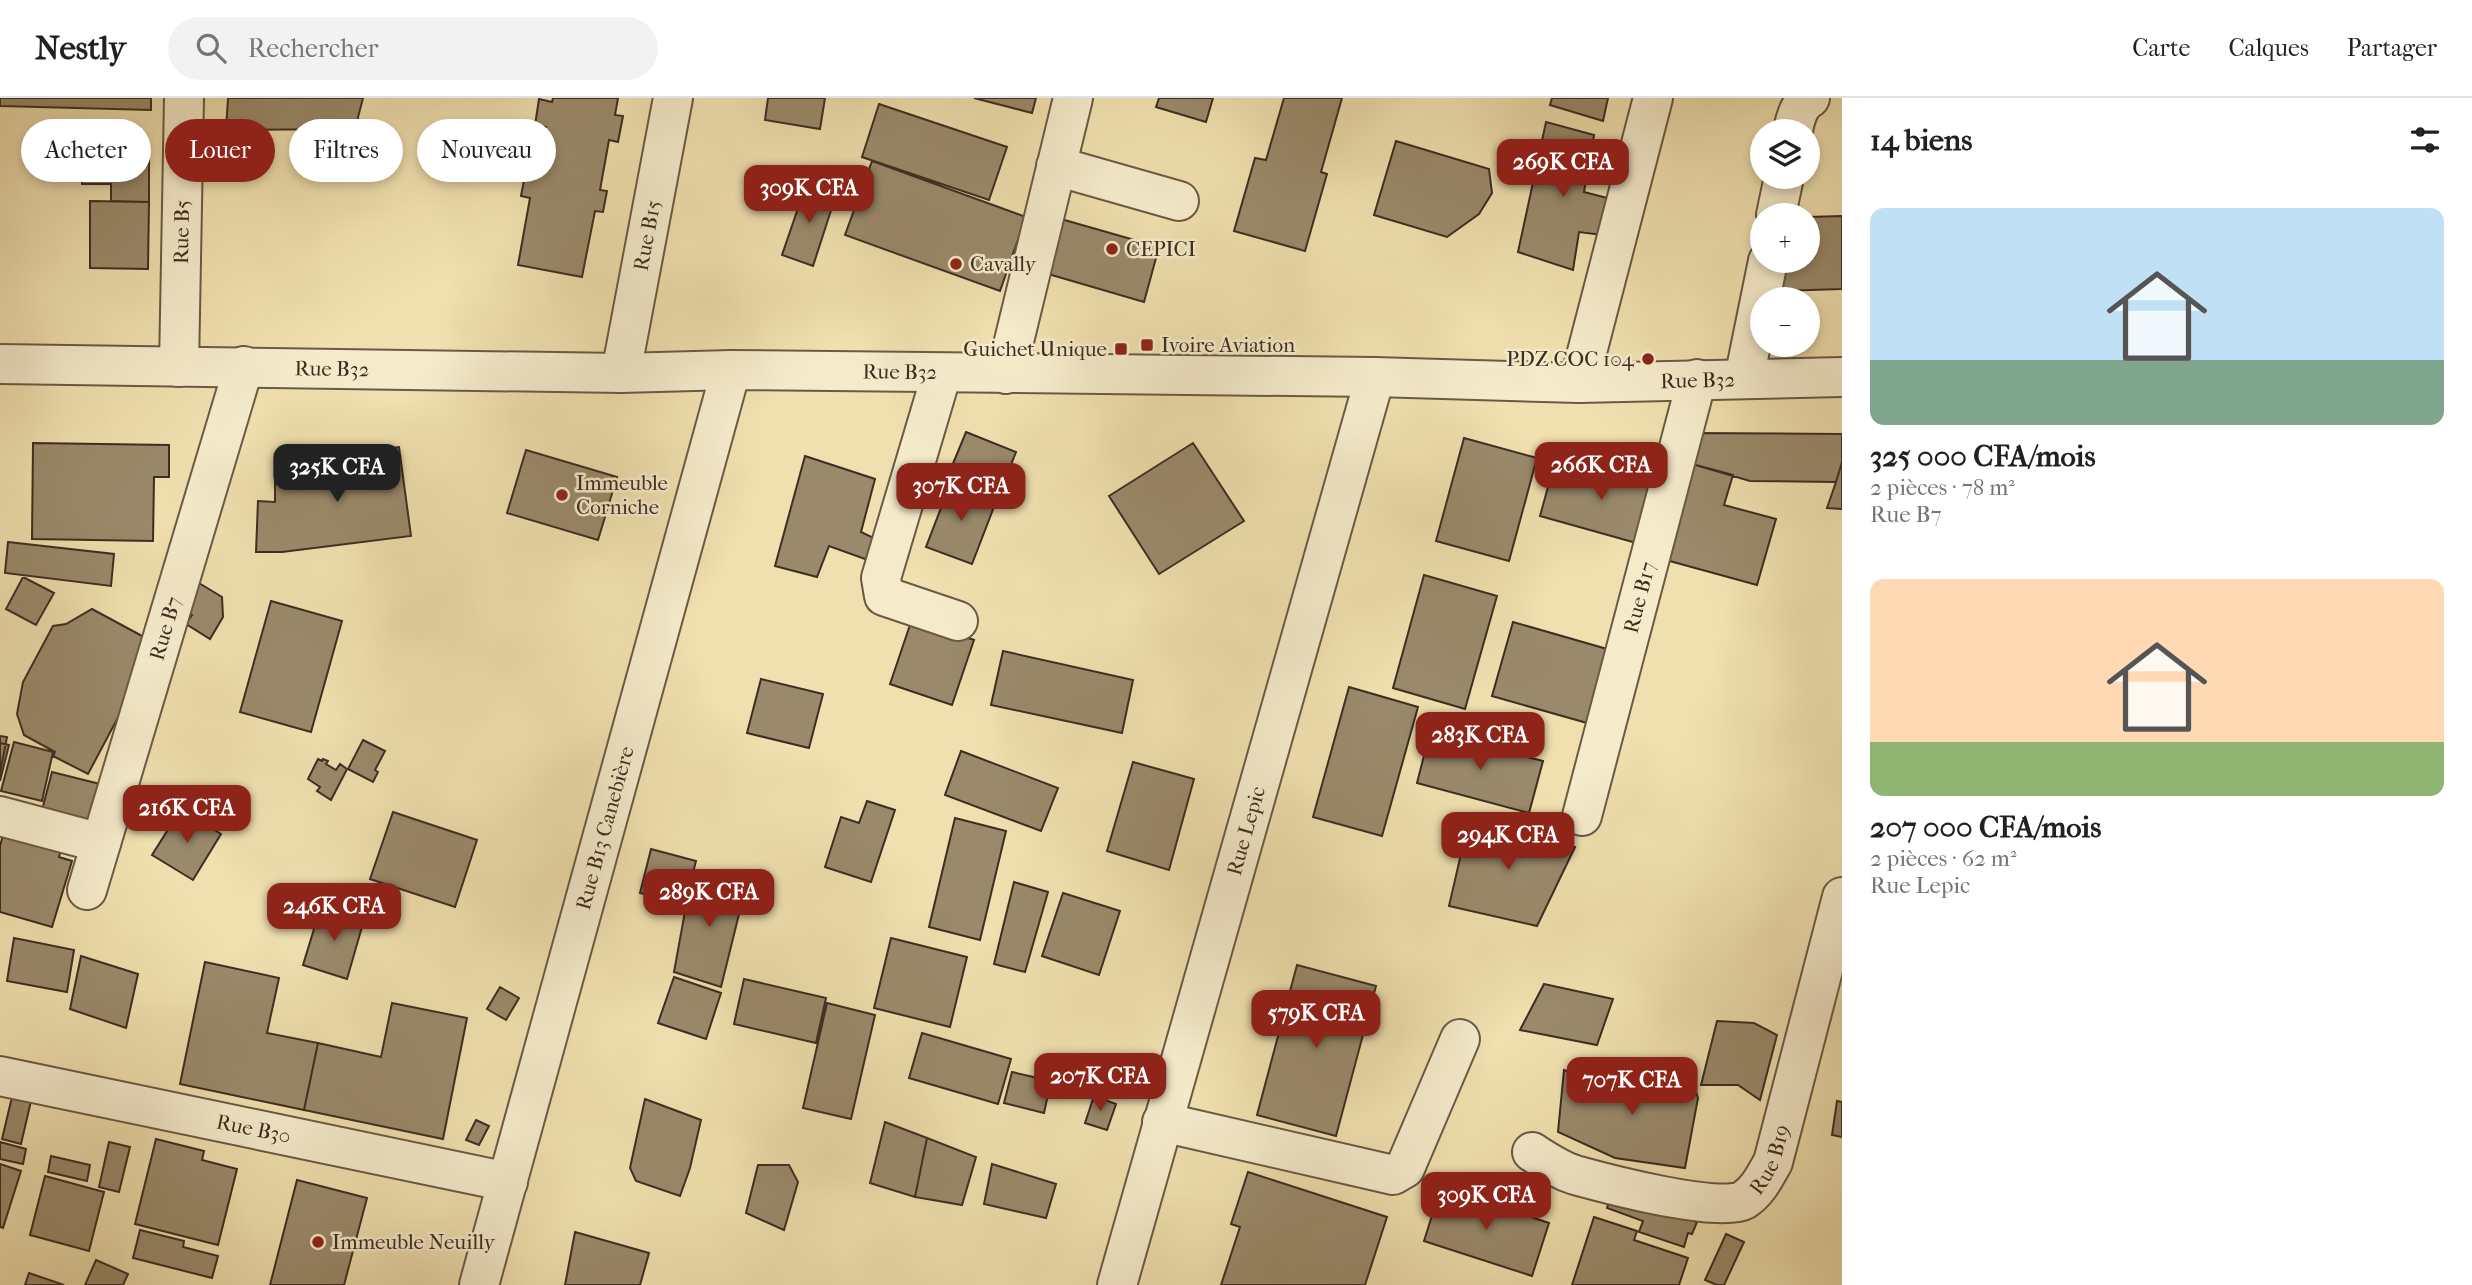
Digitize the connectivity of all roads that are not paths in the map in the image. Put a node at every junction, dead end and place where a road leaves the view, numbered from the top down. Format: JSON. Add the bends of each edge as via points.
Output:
{"nodes":[{"id":1,"x":184,"y":98,"type":"edge"},
{"id":2,"x":673,"y":98,"type":"edge"},
{"id":3,"x":1073,"y":98,"type":"edge"},
{"id":4,"x":1653,"y":98,"type":"edge"},
{"id":5,"x":1810,"y":98,"type":"edge"},
{"id":6,"x":1795,"y":119,"type":"edge"},
{"id":7,"x":1056,"y":166,"type":"junction"},
{"id":8,"x":1179,"y":201,"type":"dead end"},
{"id":9,"x":1766,"y":273,"type":"edge"},
{"id":10,"x":0,"y":364,"type":"edge"},
{"id":11,"x":244,"y":366,"type":"junction"},
{"id":12,"x":179,"y":367,"type":"junction"},
{"id":13,"x":731,"y":370,"type":"junction"},
{"id":14,"x":621,"y":373,"type":"junction"},
{"id":15,"x":942,"y":373,"type":"junction"},
{"id":16,"x":1006,"y":374,"type":"junction"},
{"id":17,"x":1375,"y":377,"type":"junction"},
{"id":18,"x":1842,"y":377,"type":"edge"},
{"id":19,"x":1697,"y":379,"type":"junction"},
{"id":20,"x":1744,"y":379,"type":"junction"},
{"id":21,"x":1579,"y":383,"type":"junction"},
{"id":22,"x":958,"y":621,"type":"dead end"},
{"id":23,"x":0,"y":816,"type":"edge"},
{"id":24,"x":1582,"y":816,"type":"dead end"},
{"id":25,"x":101,"y":843,"type":"junction"},
{"id":26,"x":87,"y":890,"type":"dead end"},
{"id":27,"x":1842,"y":897,"type":"edge"},
{"id":28,"x":1460,"y":1039,"type":"dead end"},
{"id":29,"x":0,"y":1076,"type":"edge"},
{"id":30,"x":1162,"y":1122,"type":"junction"},
{"id":31,"x":1532,"y":1152,"type":"dead end"},
{"id":32,"x":508,"y":1182,"type":"junction"},
{"id":33,"x":479,"y":1285,"type":"edge"},
{"id":34,"x":1117,"y":1285,"type":"edge"}],
"edges":[{"from":1,"to":12,"type":"street","name":"Rue B5"},
{"from":2,"to":14,"type":"street","name":"Rue B15"},
{"from":3,"to":7,"type":"street"},
{"from":4,"to":21,"type":"street"},
{"from":5,"to":6,"type":"street"},
{"from":7,"to":8,"type":"street"},
{"from":7,"to":16,"type":"street"},
{"from":9,"to":20,"type":"street"},
{"from":10,"to":12,"type":"street","name":"Rue B32"},
{"from":11,"to":12,"type":"street","name":"Rue B32"},
{"from":11,"to":14,"type":"street","name":"Rue B32"},
{"from":11,"to":25,"type":"street","name":"Rue B7"},
{"from":13,"to":14,"type":"street","name":"Rue B32"},
{"from":13,"to":15,"type":"street","name":"Rue B32"},
{"from":13,"to":32,"type":"street","name":"Rue B13 Canebière"},
{"from":15,"to":16,"type":"street","name":"Rue B32"},
{"from":15,"to":22,"type":"street","via":[[881,579],[884,596]]},
{"from":16,"to":17,"type":"street","name":"Rue B32"},
{"from":17,"to":21,"type":"street","name":"Rue B32"},
{"from":17,"to":30,"type":"street","name":"Rue Lepic"},
{"from":18,"to":20,"type":"street","name":"Rue B32"},
{"from":19,"to":20,"type":"street","name":"Rue B32"},
{"from":19,"to":21,"type":"street","name":"Rue B32"},
{"from":19,"to":24,"type":"street","name":"Rue B17"},
{"from":23,"to":25,"type":"street"},
{"from":25,"to":26,"type":"street","name":"Rue B7"},
{"from":27,"to":31,"type":"street","name":"Rue B19","via":[[1773,1161],[1759,1186],[1742,1202],[1678,1199],[1573,1174]]},
{"from":28,"to":30,"type":"street","via":[[1405,1168],[1393,1175]]},
{"from":29,"to":32,"type":"street","name":"Rue B30"},
{"from":30,"to":34,"type":"street","name":"Rue Lepic"},
{"from":32,"to":33,"type":"street","name":"Rue B13 Canebière"}]}
